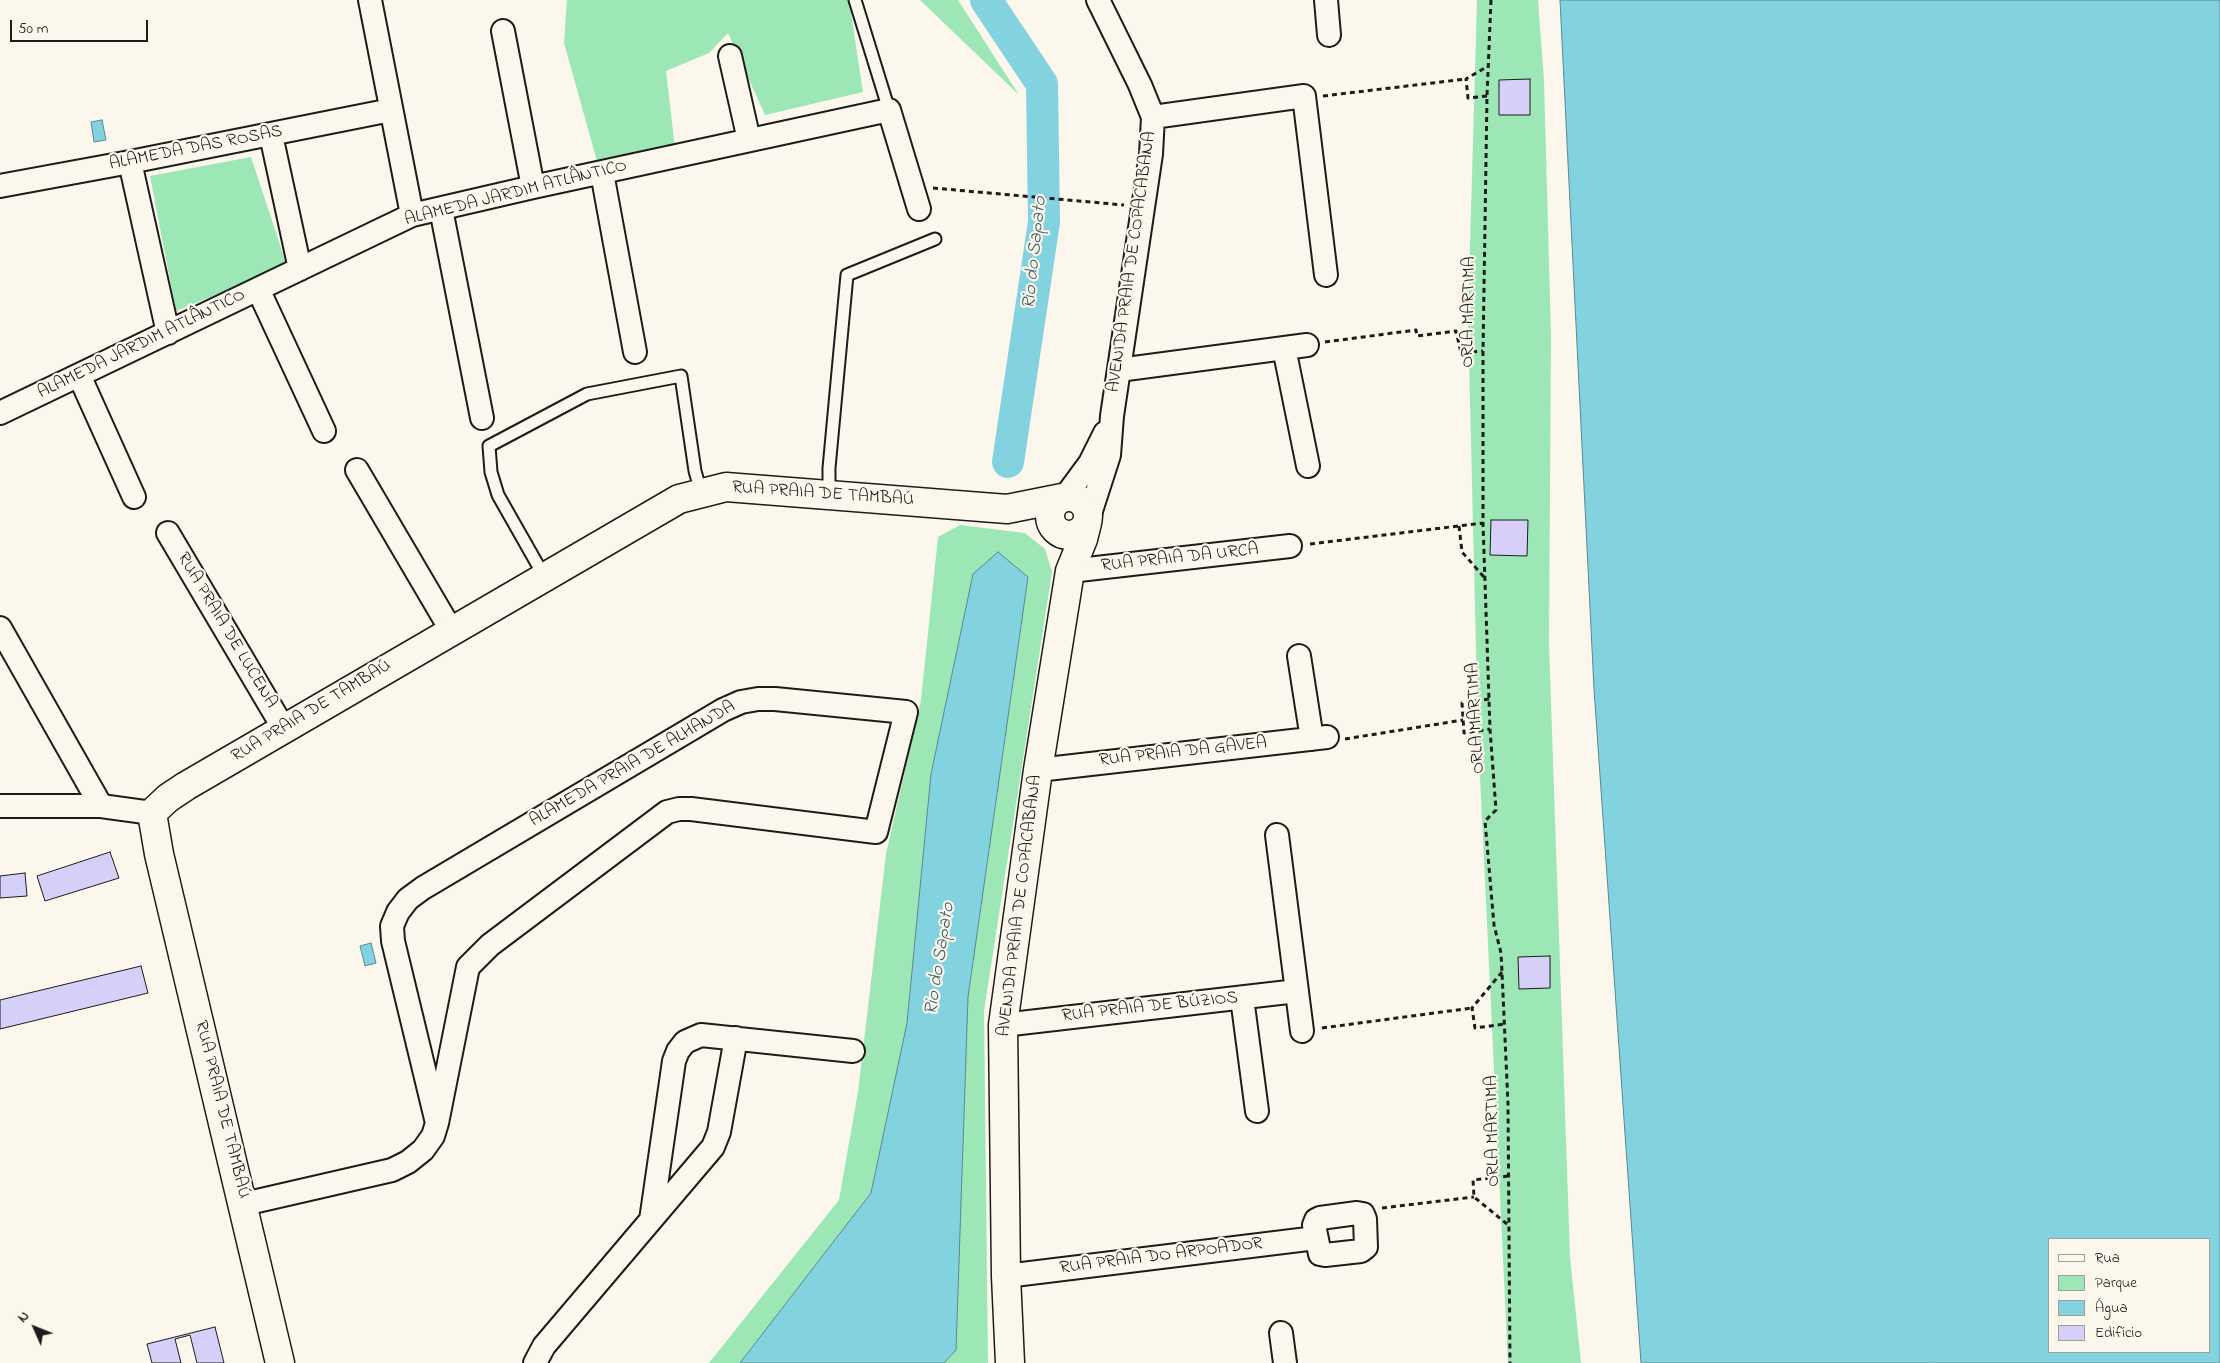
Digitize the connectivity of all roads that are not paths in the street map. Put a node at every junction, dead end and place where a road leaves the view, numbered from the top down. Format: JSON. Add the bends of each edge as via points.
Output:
{"nodes":[{"id":1,"x":370,"y":0,"type":"edge"},
{"id":2,"x":855,"y":0,"type":"edge"},
{"id":3,"x":1098,"y":0,"type":"edge"},
{"id":4,"x":1326,"y":0,"type":"edge"},
{"id":5,"x":503,"y":31,"type":"dead end"},
{"id":6,"x":1329,"y":35,"type":"dead end"},
{"id":7,"x":730,"y":56,"type":"dead end"},
{"id":8,"x":392,"y":110,"type":"junction"},
{"id":9,"x":889,"y":110,"type":"junction"},
{"id":10,"x":1153,"y":117,"type":"junction"},
{"id":11,"x":271,"y":135,"type":"junction"},
{"id":12,"x":749,"y":140,"type":"junction"},
{"id":13,"x":130,"y":162,"type":"junction"},
{"id":14,"x":602,"y":173,"type":"junction"},
{"id":15,"x":0,"y":186,"type":"edge"},
{"id":16,"x":534,"y":187,"type":"junction"},
{"id":17,"x":441,"y":209,"type":"junction"},
{"id":18,"x":919,"y":209,"type":"dead end"},
{"id":19,"x":412,"y":215,"type":"junction"},
{"id":20,"x":935,"y":239,"type":"dead end"},
{"id":21,"x":300,"y":269,"type":"junction"},
{"id":22,"x":1326,"y":275,"type":"dead end"},
{"id":23,"x":258,"y":288,"type":"junction"},
{"id":24,"x":168,"y":333,"type":"junction"},
{"id":25,"x":1307,"y":345,"type":"road end"},
{"id":26,"x":1284,"y":348,"type":"junction"},
{"id":27,"x":636,"y":352,"type":"dead end"},
{"id":28,"x":1119,"y":370,"type":"junction"},
{"id":29,"x":79,"y":376,"type":"junction"},
{"id":30,"x":0,"y":413,"type":"edge"},
{"id":31,"x":1112,"y":416,"type":"junction"},
{"id":32,"x":482,"y":418,"type":"dead end"},
{"id":33,"x":324,"y":431,"type":"dead end"},
{"id":34,"x":1308,"y":466,"type":"dead end"},
{"id":35,"x":357,"y":470,"type":"dead end"},
{"id":36,"x":701,"y":492,"type":"junction"},
{"id":37,"x":829,"y":494,"type":"junction"},
{"id":38,"x":134,"y":497,"type":"dead end"},
{"id":39,"x":1063,"y":498,"type":"junction"},
{"id":40,"x":1007,"y":509,"type":"junction"},
{"id":41,"x":1088,"y":521,"type":"junction"},
{"id":42,"x":1054,"y":528,"type":"junction"},
{"id":43,"x":168,"y":533,"type":"dead end"},
{"id":44,"x":1290,"y":546,"type":"road end"},
{"id":45,"x":1070,"y":571,"type":"junction"},
{"id":46,"x":544,"y":576,"type":"junction"},
{"id":47,"x":0,"y":628,"type":"edge"},
{"id":48,"x":451,"y":630,"type":"junction"},
{"id":49,"x":1299,"y":656,"type":"dead end"},
{"id":50,"x":284,"y":729,"type":"junction"},
{"id":51,"x":1038,"y":770,"type":"junction"},
{"id":52,"x":0,"y":806,"type":"edge"},
{"id":53,"x":101,"y":806,"type":"junction"},
{"id":54,"x":152,"y":813,"type":"junction"},
{"id":55,"x":1277,"y":836,"type":"dead end"},
{"id":56,"x":1297,"y":991,"type":"junction"},
{"id":57,"x":1242,"y":998,"type":"junction"},
{"id":58,"x":1003,"y":1024,"type":"junction"},
{"id":59,"x":1302,"y":1031,"type":"road end"},
{"id":60,"x":736,"y":1038,"type":"junction"},
{"id":61,"x":853,"y":1051,"type":"dead end"},
{"id":62,"x":1257,"y":1112,"type":"dead end"},
{"id":63,"x":437,"y":1123,"type":"junction"},
{"id":64,"x":244,"y":1204,"type":"junction"},
{"id":65,"x":651,"y":1220,"type":"junction"},
{"id":66,"x":1316,"y":1238,"type":"junction"},
{"id":67,"x":1006,"y":1276,"type":"junction"},
{"id":68,"x":1281,"y":1333,"type":"dead end"},
{"id":69,"x":280,"y":1363,"type":"edge"},
{"id":70,"x":535,"y":1363,"type":"edge"},
{"id":71,"x":1010,"y":1363,"type":"edge"},
{"id":72,"x":1286,"y":1363,"type":"edge"}],
"edges":[{"from":1,"to":8,"type":"street"},
{"from":2,"to":9,"type":"lane"},
{"from":3,"to":10,"type":"street","name":"AVENIDA PRAIA DE COPACABANA"},
{"from":4,"to":6,"type":"street"},
{"from":5,"to":16,"type":"street"},
{"from":7,"to":12,"type":"street"},
{"from":8,"to":11,"type":"street","name":"ALAMEDA DAS ROSAS"},
{"from":8,"to":19,"type":"street"},
{"from":9,"to":12,"type":"street","name":"ALAMEDA JARDIM ATLÂNTICO"},
{"from":9,"to":18,"type":"street"},
{"from":10,"to":22,"type":"street","via":[[1304,96]]},
{"from":10,"to":28,"type":"street","name":"AVENIDA PRAIA DE COPACABANA","via":[[1144,208]]},
{"from":11,"to":13,"type":"street","name":"ALAMEDA DAS ROSAS"},
{"from":11,"to":21,"type":"street"},
{"from":12,"to":14,"type":"street","name":"ALAMEDA JARDIM ATLÂNTICO"},
{"from":13,"to":15,"type":"street","name":"ALAMEDA DAS ROSAS"},
{"from":13,"to":24,"type":"street"},
{"from":14,"to":16,"type":"street","name":"ALAMEDA JARDIM ATLÂNTICO"},
{"from":14,"to":27,"type":"street"},
{"from":16,"to":17,"type":"street","name":"ALAMEDA JARDIM ATLÂNTICO"},
{"from":17,"to":19,"type":"street","name":"ALAMEDA JARDIM ATLÂNTICO"},
{"from":17,"to":32,"type":"street"},
{"from":19,"to":21,"type":"street","name":"ALAMEDA JARDIM ATLÂNTICO"},
{"from":20,"to":37,"type":"lane","via":[[847,275],[828,468]]},
{"from":21,"to":23,"type":"street","name":"ALAMEDA JARDIM ATLÂNTICO"},
{"from":23,"to":24,"type":"street","name":"ALAMEDA JARDIM ATLÂNTICO"},
{"from":23,"to":33,"type":"street"},
{"from":24,"to":29,"type":"street","name":"ALAMEDA JARDIM ATLÂNTICO"},
{"from":25,"to":26,"type":"street"},
{"from":26,"to":28,"type":"street"},
{"from":26,"to":34,"type":"street"},
{"from":28,"to":31,"type":"street","name":"AVENIDA PRAIA DE COPACABANA"},
{"from":29,"to":30,"type":"street","name":"ALAMEDA JARDIM ATLÂNTICO"},
{"from":29,"to":38,"type":"street"},
{"from":31,"to":39,"type":"street","name":"AVENIDA PRAIA DE COPACABANA","via":[[1090,463]]},
{"from":31,"to":41,"type":"street","name":"AVENIDA PRAIA DE COPACABANA","via":[[1107,464]]},
{"from":35,"to":48,"type":"street"},
{"from":36,"to":37,"type":"street","name":"RUA PRAIA DE TAMBAÚ","via":[[750,487]]},
{"from":36,"to":46,"type":"street","name":"RUA PRAIA DE TAMBAÚ","via":[[654,512]]},
{"from":36,"to":46,"type":"lane","via":[[695,471],[682,376],[587,394],[546,415],[489,446],[491,472],[498,495]]},
{"from":37,"to":40,"type":"street","name":"RUA PRAIA DE TAMBAÚ"},
{"from":39,"to":40,"type":"street","name":"RUA PRAIA DE TAMBAÚ"},
{"from":39,"to":41,"type":"street","via":[[1077,498],[1082,502]]},
{"from":39,"to":42,"type":"street","via":[[1051,508]]},
{"from":40,"to":42,"type":"street","name":"RUA PRAIA DE TAMBAÚ"},
{"from":41,"to":42,"type":"street","via":[[1079,533],[1072,535]]},
{"from":41,"to":45,"type":"street","name":"AVENIDA PRAIA DE COPACABANA"},
{"from":42,"to":45,"type":"street","name":"AVENIDA PRAIA DE COPACABANA"},
{"from":43,"to":50,"type":"street","name":"RUA PRAIA DE LUCENA"},
{"from":44,"to":45,"type":"street","name":"RUA PRAIA DA URCA"},
{"from":45,"to":51,"type":"street","name":"AVENIDA PRAIA DE COPACABANA"},
{"from":46,"to":48,"type":"street","name":"RUA PRAIA DE TAMBAÚ"},
{"from":47,"to":53,"type":"street"},
{"from":48,"to":50,"type":"street","name":"RUA PRAIA DE TAMBAÚ"},
{"from":49,"to":51,"type":"street","name":"RUA PRAIA DA GAVEA","via":[[1320,738]]},
{"from":50,"to":54,"type":"street","name":"RUA PRAIA DE TAMBAÚ","via":[[186,786]]},
{"from":51,"to":58,"type":"street","name":"AVENIDA PRAIA DE COPACABANA"},
{"from":52,"to":53,"type":"street"},
{"from":53,"to":54,"type":"street"},
{"from":54,"to":64,"type":"street","name":"RUA PRAIA DE TAMBAÚ","via":[[159,854]]},
{"from":55,"to":56,"type":"street"},
{"from":56,"to":57,"type":"street","name":"RUA PRAIA DE BÚZIOS"},
{"from":56,"to":59,"type":"street"},
{"from":57,"to":58,"type":"street","name":"RUA PRAIA DE BÚZIOS"},
{"from":57,"to":62,"type":"street"},
{"from":58,"to":67,"type":"street","name":"AVENIDA PRAIA DE COPACABANA"},
{"from":60,"to":61,"type":"street"},
{"from":60,"to":65,"type":"street","via":[[717,1140]]},
{"from":60,"to":65,"type":"street","via":[[701,1035],[685,1042],[678,1051]]},
{"from":63,"to":63,"type":"street","name":"ALAMEDA PRAIA DE ALHANDA","via":[[464,980],[468,967],[478,955],[667,812],[691,809],[876,832],[906,712],[775,699],[741,702],[408,899],[392,926],[392,941]]},
{"from":63,"to":64,"type":"street","name":"ALAMEDA PRAIA DE ALHANDA","via":[[423,1150],[392,1170]]},
{"from":64,"to":69,"type":"street","name":"RUA PRAIA DE TAMBAÚ"},
{"from":65,"to":70,"type":"street","via":[[544,1346]]},
{"from":66,"to":66,"type":"street","via":[[1314,1225],[1317,1219],[1357,1213],[1362,1214],[1368,1242],[1364,1249],[1322,1255],[1318,1252]]},
{"from":66,"to":67,"type":"street","name":"RUA PRAIA DO ARPOADOR"},
{"from":67,"to":71,"type":"street","name":"AVENIDA PRAIA DE COPACABANA"},
{"from":68,"to":72,"type":"street"}]}
